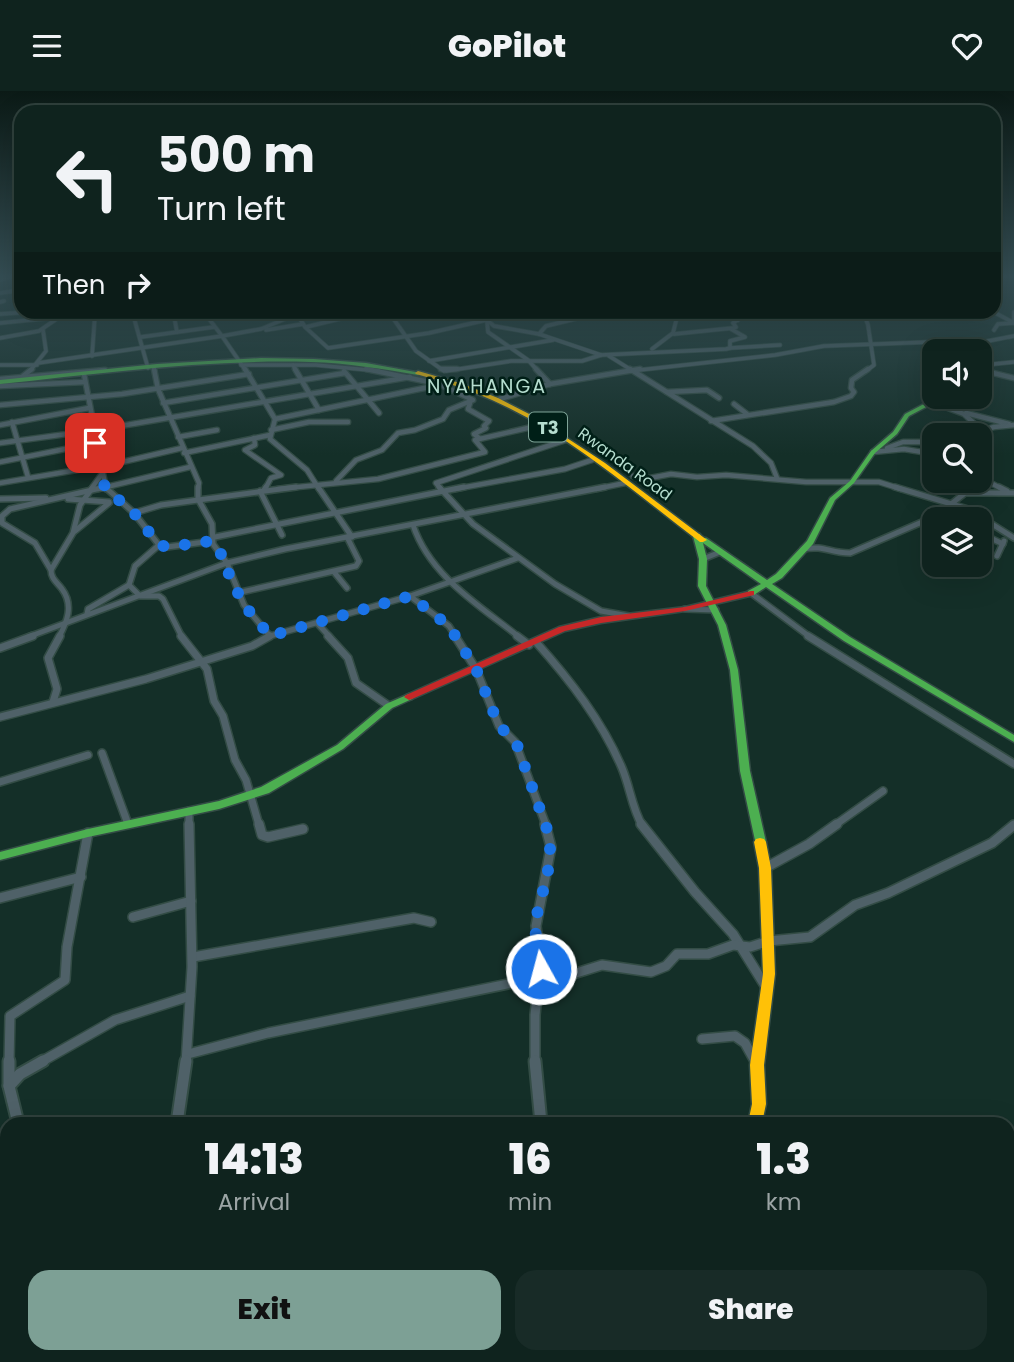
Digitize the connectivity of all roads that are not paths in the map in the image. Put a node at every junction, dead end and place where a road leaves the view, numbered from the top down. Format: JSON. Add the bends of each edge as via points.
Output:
{"nodes":[{"id":1,"x":45,"y":336,"type":"edge"},
{"id":2,"x":95,"y":336,"type":"edge"},
{"id":3,"x":146,"y":336,"type":"edge"},
{"id":4,"x":220,"y":336,"type":"edge"},
{"id":5,"x":222,"y":336,"type":"edge"},
{"id":6,"x":315,"y":336,"type":"edge"},
{"id":7,"x":403,"y":336,"type":"edge"},
{"id":8,"x":405,"y":336,"type":"edge"},
{"id":9,"x":494,"y":336,"type":"edge"},
{"id":10,"x":545,"y":336,"type":"edge"},
{"id":11,"x":672,"y":336,"type":"edge"},
{"id":12,"x":743,"y":336,"type":"edge"},
{"id":13,"x":869,"y":336,"type":"edge"},
{"id":14,"x":141,"y":337,"type":"joint"},
{"id":15,"x":1014,"y":339,"type":"edge"},
{"id":16,"x":554,"y":340,"type":"junction"},
{"id":17,"x":992,"y":340,"type":"edge"},
{"id":18,"x":922,"y":342,"type":"edge"},
{"id":19,"x":869,"y":344,"type":"junction"},
{"id":20,"x":780,"y":345,"type":"dead end"},
{"id":21,"x":144,"y":347,"type":"junction"},
{"id":22,"x":326,"y":348,"type":"junction"},
{"id":23,"x":510,"y":348,"type":"junction"},
{"id":24,"x":730,"y":348,"type":"junction"},
{"id":25,"x":645,"y":351,"type":"junction"},
{"id":26,"x":604,"y":355,"type":"junction"},
{"id":27,"x":92,"y":356,"type":"junction"},
{"id":28,"x":528,"y":360,"type":"junction"},
{"id":29,"x":329,"y":361,"type":"junction"},
{"id":30,"x":429,"y":362,"type":"junction"},
{"id":31,"x":1014,"y":362,"type":"edge"},
{"id":32,"x":239,"y":363,"type":"junction"},
{"id":33,"x":37,"y":364,"type":"junction"},
{"id":34,"x":0,"y":365,"type":"edge"},
{"id":35,"x":293,"y":365,"type":"junction"},
{"id":36,"x":992,"y":366,"type":"edge"},
{"id":37,"x":342,"y":367,"type":"junction"},
{"id":38,"x":150,"y":368,"type":"junction"},
{"id":39,"x":632,"y":370,"type":"junction"},
{"id":40,"x":345,"y":373,"type":"junction"},
{"id":41,"x":992,"y":374,"type":"edge"},
{"id":42,"x":86,"y":375,"type":"junction"},
{"id":43,"x":249,"y":375,"type":"junction"},
{"id":44,"x":410,"y":377,"type":"junction"},
{"id":45,"x":21,"y":378,"type":"junction"},
{"id":46,"x":1014,"y":378,"type":"edge"},
{"id":47,"x":302,"y":380,"type":"junction"},
{"id":48,"x":0,"y":382,"type":"edge"},
{"id":49,"x":437,"y":383,"type":"junction"},
{"id":50,"x":550,"y":384,"type":"junction"},
{"id":51,"x":355,"y":387,"type":"junction"},
{"id":52,"x":429,"y":387,"type":"junction"},
{"id":53,"x":258,"y":388,"type":"junction"},
{"id":54,"x":158,"y":389,"type":"junction"},
{"id":55,"x":666,"y":392,"type":"junction"},
{"id":56,"x":312,"y":394,"type":"junction"},
{"id":57,"x":432,"y":395,"type":"dead end"},
{"id":58,"x":88,"y":397,"type":"junction"},
{"id":59,"x":473,"y":397,"type":"junction"},
{"id":60,"x":719,"y":398,"type":"dead end"},
{"id":61,"x":365,"y":399,"type":"junction"},
{"id":62,"x":500,"y":399,"type":"junction"},
{"id":63,"x":265,"y":402,"type":"junction"},
{"id":64,"x":163,"y":403,"type":"junction"},
{"id":65,"x":734,"y":404,"type":"dead end"},
{"id":66,"x":0,"y":405,"type":"edge"},
{"id":67,"x":922,"y":407,"type":"edge"},
{"id":68,"x":89,"y":408,"type":"junction"},
{"id":69,"x":319,"y":409,"type":"junction"},
{"id":70,"x":956,"y":409,"type":"edge"},
{"id":71,"x":960,"y":411,"type":"junction"},
{"id":72,"x":379,"y":413,"type":"dead end"},
{"id":73,"x":747,"y":414,"type":"junction"},
{"id":74,"x":169,"y":417,"type":"junction"},
{"id":75,"x":275,"y":419,"type":"junction"},
{"id":76,"x":711,"y":421,"type":"junction"},
{"id":77,"x":12,"y":422,"type":"junction"},
{"id":78,"x":348,"y":422,"type":"dead end"},
{"id":79,"x":976,"y":423,"type":"edge"},
{"id":80,"x":545,"y":424,"type":"junction"},
{"id":81,"x":0,"y":425,"type":"edge"},
{"id":82,"x":1012,"y":425,"type":"edge"},
{"id":83,"x":93,"y":430,"type":"junction"},
{"id":84,"x":217,"y":430,"type":"dead end"},
{"id":85,"x":992,"y":430,"type":"edge"},
{"id":86,"x":271,"y":433,"type":"junction"},
{"id":87,"x":178,"y":437,"type":"junction"},
{"id":88,"x":254,"y":438,"type":"junction"},
{"id":89,"x":479,"y":438,"type":"junction"},
{"id":90,"x":18,"y":440,"type":"junction"},
{"id":91,"x":566,"y":440,"type":"junction"},
{"id":92,"x":922,"y":442,"type":"edge"},
{"id":93,"x":0,"y":443,"type":"edge"},
{"id":94,"x":95,"y":443,"type":"junction"},
{"id":95,"x":183,"y":451,"type":"junction"},
{"id":96,"x":878,"y":452,"type":"junction"},
{"id":97,"x":922,"y":452,"type":"edge"},
{"id":98,"x":23,"y":458,"type":"junction"},
{"id":99,"x":593,"y":460,"type":"junction"},
{"id":100,"x":0,"y":462,"type":"edge"},
{"id":101,"x":99,"y":466,"type":"junction"},
{"id":102,"x":190,"y":467,"type":"junction"},
{"id":103,"x":102,"y":475,"type":"junction"},
{"id":104,"x":28,"y":477,"type":"junction"},
{"id":105,"x":778,"y":479,"type":"junction"},
{"id":106,"x":629,"y":480,"type":"junction"},
{"id":107,"x":336,"y":481,"type":"junction"},
{"id":108,"x":852,"y":482,"type":"junction"},
{"id":109,"x":0,"y":483,"type":"edge"},
{"id":110,"x":992,"y":483,"type":"edge"},
{"id":111,"x":317,"y":484,"type":"junction"},
{"id":112,"x":105,"y":488,"type":"junction"},
{"id":113,"x":89,"y":491,"type":"junction"},
{"id":114,"x":262,"y":491,"type":"junction"},
{"id":115,"x":441,"y":491,"type":"junction"},
{"id":116,"x":1012,"y":492,"type":"edge"},
{"id":117,"x":58,"y":498,"type":"junction"},
{"id":118,"x":0,"y":499,"type":"edge"},
{"id":119,"x":83,"y":500,"type":"junction"},
{"id":120,"x":112,"y":500,"type":"junction"},
{"id":121,"x":198,"y":500,"type":"junction"},
{"id":122,"x":951,"y":505,"type":"junction"},
{"id":123,"x":948,"y":507,"type":"edge"},
{"id":124,"x":336,"y":512,"type":"junction"},
{"id":125,"x":134,"y":513,"type":"junction"},
{"id":126,"x":466,"y":514,"type":"junction"},
{"id":127,"x":922,"y":522,"type":"edge"},
{"id":128,"x":280,"y":524,"type":"junction"},
{"id":129,"x":413,"y":525,"type":"junction"},
{"id":130,"x":73,"y":533,"type":"junction"},
{"id":131,"x":1006,"y":534,"type":"junction"},
{"id":132,"x":282,"y":535,"type":"dead end"},
{"id":133,"x":697,"y":536,"type":"junction"},
{"id":134,"x":349,"y":537,"type":"junction"},
{"id":135,"x":1014,"y":538,"type":"edge"},
{"id":136,"x":213,"y":539,"type":"junction"},
{"id":137,"x":992,"y":539,"type":"edge"},
{"id":138,"x":1003,"y":544,"type":"junction"},
{"id":139,"x":159,"y":545,"type":"junction"},
{"id":140,"x":803,"y":549,"type":"junction"},
{"id":141,"x":720,"y":552,"type":"junction"},
{"id":142,"x":997,"y":556,"type":"dead end"},
{"id":143,"x":518,"y":558,"type":"junction"},
{"id":144,"x":703,"y":559,"type":"junction"},
{"id":145,"x":227,"y":563,"type":"junction"},
{"id":146,"x":51,"y":570,"type":"junction"},
{"id":147,"x":334,"y":572,"type":"junction"},
{"id":148,"x":448,"y":581,"type":"junction"},
{"id":149,"x":765,"y":584,"type":"junction"},
{"id":150,"x":129,"y":585,"type":"junction"},
{"id":151,"x":347,"y":588,"type":"dead end"},
{"id":152,"x":237,"y":593,"type":"junction"},
{"id":153,"x":751,"y":593,"type":"junction"},
{"id":154,"x":140,"y":596,"type":"junction"},
{"id":155,"x":410,"y":596,"type":"junction"},
{"id":156,"x":715,"y":606,"type":"junction"},
{"id":157,"x":87,"y":614,"type":"junction"},
{"id":158,"x":635,"y":617,"type":"junction"},
{"id":159,"x":68,"y":623,"type":"junction"},
{"id":160,"x":318,"y":624,"type":"junction"},
{"id":161,"x":270,"y":636,"type":"junction"},
{"id":162,"x":533,"y":644,"type":"junction"},
{"id":163,"x":0,"y":647,"type":"edge"},
{"id":164,"x":201,"y":662,"type":"junction"},
{"id":165,"x":476,"y":669,"type":"junction"},
{"id":166,"x":53,"y":702,"type":"junction"},
{"id":167,"x":389,"y":706,"type":"junction"},
{"id":168,"x":0,"y":717,"type":"edge"},
{"id":169,"x":1014,"y":739,"type":"edge"},
{"id":170,"x":102,"y":754,"type":"dead end"},
{"id":171,"x":88,"y":755,"type":"dead end"},
{"id":172,"x":1014,"y":764,"type":"edge"},
{"id":173,"x":0,"y":782,"type":"edge"},
{"id":174,"x":883,"y":791,"type":"dead end"},
{"id":175,"x":250,"y":796,"type":"junction"},
{"id":176,"x":189,"y":811,"type":"junction"},
{"id":177,"x":128,"y":824,"type":"junction"},
{"id":178,"x":1014,"y":825,"type":"edge"},
{"id":179,"x":303,"y":829,"type":"dead end"},
{"id":180,"x":88,"y":833,"type":"junction"},
{"id":181,"x":0,"y":856,"type":"edge"},
{"id":182,"x":765,"y":868,"type":"junction"},
{"id":183,"x":81,"y":877,"type":"junction"},
{"id":184,"x":0,"y":898,"type":"edge"},
{"id":185,"x":191,"y":901,"type":"junction"},
{"id":186,"x":133,"y":917,"type":"dead end"},
{"id":187,"x":431,"y":922,"type":"dead end"},
{"id":188,"x":769,"y":941,"type":"junction"},
{"id":189,"x":741,"y":946,"type":"junction"},
{"id":190,"x":193,"y":957,"type":"junction"},
{"id":191,"x":537,"y":978,"type":"junction"},
{"id":192,"x":768,"y":990,"type":"junction"},
{"id":193,"x":190,"y":996,"type":"junction"},
{"id":194,"x":702,"y":1039,"type":"dead end"},
{"id":195,"x":188,"y":1054,"type":"junction"},
{"id":196,"x":757,"y":1065,"type":"junction"},
{"id":197,"x":9,"y":1086,"type":"junction"},
{"id":198,"x":16,"y":1117,"type":"edge"},
{"id":199,"x":178,"y":1117,"type":"edge"},
{"id":200,"x":540,"y":1117,"type":"edge"},
{"id":201,"x":756,"y":1117,"type":"edge"}],
"edges":[{"from":1,"to":33,"type":"street","via":[[47,345]]},
{"from":2,"to":27,"type":"street"},
{"from":3,"to":14,"type":"street"},
{"from":4,"to":21,"type":"street"},
{"from":5,"to":32,"type":"street"},
{"from":6,"to":22,"type":"street"},
{"from":7,"to":22,"type":"street"},
{"from":8,"to":30,"type":"street"},
{"from":9,"to":23,"type":"street"},
{"from":10,"to":16,"type":"street"},
{"from":11,"to":25,"type":"street"},
{"from":12,"to":24,"type":"street","via":[[730,341]]},
{"from":13,"to":19,"type":"street"},
{"from":14,"to":21,"type":"street"},
{"from":15,"to":17,"type":"street"},
{"from":16,"to":23,"type":"street"},
{"from":16,"to":26,"type":"street"},
{"from":18,"to":19,"type":"street"},
{"from":19,"to":39,"type":"street"},
{"from":19,"to":73,"type":"street","via":[[874,365],[852,380],[851,396],[822,407]]},
{"from":20,"to":24,"type":"street"},
{"from":21,"to":27,"type":"street"},
{"from":21,"to":38,"type":"street"},
{"from":22,"to":29,"type":"street"},
{"from":23,"to":28,"type":"street"},
{"from":23,"to":30,"type":"street"},
{"from":24,"to":25,"type":"street"},
{"from":25,"to":26,"type":"street"},
{"from":26,"to":28,"type":"street","via":[[580,361]]},
{"from":26,"to":39,"type":"street"},
{"from":27,"to":33,"type":"street"},
{"from":28,"to":30,"type":"street","via":[[446,371]]},
{"from":28,"to":50,"type":"street"},
{"from":29,"to":32,"type":"main road","name":"Rwanda Road","number":"T3"},
{"from":29,"to":59,"type":"main road","name":"Rwanda Road","number":"T3","via":[[403,370]]},
{"from":31,"to":36,"type":"street"},
{"from":32,"to":35,"type":"street"},
{"from":32,"to":38,"type":"main road","name":"Rwanda Road","number":"T3"},
{"from":32,"to":43,"type":"street"},
{"from":33,"to":34,"type":"street"},
{"from":33,"to":45,"type":"street"},
{"from":35,"to":37,"type":"street"},
{"from":35,"to":47,"type":"street"},
{"from":37,"to":40,"type":"street"},
{"from":37,"to":44,"type":"street"},
{"from":38,"to":42,"type":"main road","name":"Rwanda Road","number":"T3"},
{"from":38,"to":54,"type":"street"},
{"from":39,"to":50,"type":"street"},
{"from":39,"to":55,"type":"street"},
{"from":40,"to":47,"type":"street"},
{"from":40,"to":51,"type":"street"},
{"from":41,"to":46,"type":"street"},
{"from":42,"to":45,"type":"main road","name":"Rwanda Road","number":"T3"},
{"from":42,"to":48,"type":"street"},
{"from":42,"to":58,"type":"street"},
{"from":43,"to":53,"type":"street"},
{"from":43,"to":54,"type":"street"},
{"from":44,"to":49,"type":"street"},
{"from":44,"to":51,"type":"street"},
{"from":45,"to":48,"type":"main road","name":"Rwanda Road","number":"T3"},
{"from":47,"to":53,"type":"street"},
{"from":47,"to":56,"type":"street"},
{"from":49,"to":52,"type":"street"},
{"from":49,"to":59,"type":"street"},
{"from":50,"to":62,"type":"street"},
{"from":51,"to":56,"type":"street"},
{"from":51,"to":61,"type":"street"},
{"from":52,"to":57,"type":"street"},
{"from":52,"to":61,"type":"street"},
{"from":53,"to":63,"type":"street"},
{"from":53,"to":64,"type":"street"},
{"from":54,"to":58,"type":"street"},
{"from":54,"to":64,"type":"street"},
{"from":55,"to":60,"type":"street","via":[[707,390]]},
{"from":55,"to":76,"type":"street"},
{"from":56,"to":63,"type":"street"},
{"from":56,"to":69,"type":"street"},
{"from":58,"to":66,"type":"street"},
{"from":58,"to":68,"type":"street"},
{"from":59,"to":62,"type":"main road","name":"Rwanda Road","number":"T3"},
{"from":59,"to":89,"type":"street","via":[[468,409],[489,421],[474,434]]},
{"from":59,"to":107,"type":"street","via":[[449,410],[443,419],[398,433],[383,450],[356,460]]},
{"from":61,"to":69,"type":"street"},
{"from":61,"to":72,"type":"street"},
{"from":62,"to":80,"type":"main road","name":"Rwanda Road","number":"T3"},
{"from":63,"to":74,"type":"street"},
{"from":63,"to":75,"type":"street"},
{"from":64,"to":74,"type":"street"},
{"from":65,"to":73,"type":"street"},
{"from":67,"to":96,"type":"main road","via":[[907,415]]},
{"from":68,"to":77,"type":"street"},
{"from":68,"to":83,"type":"street"},
{"from":69,"to":75,"type":"street"},
{"from":70,"to":71,"type":"street"},
{"from":71,"to":79,"type":"street"},
{"from":71,"to":82,"type":"street"},
{"from":73,"to":76,"type":"street"},
{"from":74,"to":83,"type":"street"},
{"from":74,"to":87,"type":"street"},
{"from":75,"to":86,"type":"street"},
{"from":76,"to":105,"type":"street","via":[[759,451]]},
{"from":77,"to":81,"type":"street"},
{"from":77,"to":90,"type":"street"},
{"from":78,"to":86,"type":"street","via":[[309,422]]},
{"from":80,"to":89,"type":"street"},
{"from":80,"to":91,"type":"main road","name":"Rwanda Road","number":"T3"},
{"from":82,"to":85,"type":"street"},
{"from":83,"to":90,"type":"street"},
{"from":83,"to":94,"type":"street"},
{"from":84,"to":87,"type":"street"},
{"from":86,"to":88,"type":"street"},
{"from":86,"to":111,"type":"street","via":[[270,439],[298,460]]},
{"from":87,"to":95,"type":"street"},
{"from":88,"to":95,"type":"street"},
{"from":88,"to":114,"type":"street","via":[[255,445],[245,450],[281,475],[273,477]]},
{"from":89,"to":107,"type":"street","via":[[476,443],[485,452],[378,479]]},
{"from":90,"to":93,"type":"street"},
{"from":90,"to":98,"type":"street"},
{"from":91,"to":99,"type":"main road","name":"Rwanda Road","number":"T3"},
{"from":91,"to":115,"type":"street","via":[[438,481]]},
{"from":92,"to":96,"type":"street","via":[[903,442]]},
{"from":94,"to":98,"type":"street"},
{"from":94,"to":101,"type":"street"},
{"from":95,"to":101,"type":"street"},
{"from":95,"to":102,"type":"street"},
{"from":96,"to":97,"type":"street"},
{"from":96,"to":108,"type":"main road"},
{"from":98,"to":100,"type":"street"},
{"from":98,"to":104,"type":"street"},
{"from":99,"to":106,"type":"main road","name":"Rwanda Road","number":"T3"},
{"from":99,"to":115,"type":"street"},
{"from":101,"to":103,"type":"street"},
{"from":101,"to":104,"type":"street"},
{"from":102,"to":112,"type":"street"},
{"from":102,"to":121,"type":"street","via":[[199,483]]},
{"from":103,"to":112,"type":"street"},
{"from":103,"to":113,"type":"street"},
{"from":104,"to":109,"type":"street"},
{"from":105,"to":106,"type":"street","via":[[673,474]]},
{"from":105,"to":108,"type":"street"},
{"from":106,"to":126,"type":"street"},
{"from":106,"to":133,"type":"main road","name":"Rwanda Road","number":"T3"},
{"from":107,"to":111,"type":"street"},
{"from":108,"to":122,"type":"street","via":[[879,482]]},
{"from":108,"to":140,"type":"main road","via":[[828,505],[817,532]]},
{"from":110,"to":116,"type":"street"},
{"from":111,"to":114,"type":"street"},
{"from":111,"to":124,"type":"street"},
{"from":112,"to":113,"type":"street"},
{"from":112,"to":120,"type":"street"},
{"from":113,"to":117,"type":"street"},
{"from":113,"to":119,"type":"street"},
{"from":114,"to":121,"type":"street"},
{"from":114,"to":128,"type":"street","via":[[268,513]]},
{"from":115,"to":124,"type":"street"},
{"from":115,"to":126,"type":"street"},
{"from":116,"to":122,"type":"street","via":[[968,492]]},
{"from":117,"to":118,"type":"street"},
{"from":117,"to":119,"type":"street"},
{"from":117,"to":146,"type":"street","via":[[16,506],[1,520],[7,529],[35,543]]},
{"from":119,"to":120,"type":"street"},
{"from":119,"to":130,"type":"street"},
{"from":120,"to":125,"type":"street"},
{"from":120,"to":130,"type":"street"},
{"from":121,"to":125,"type":"street"},
{"from":121,"to":136,"type":"street","via":[[211,517]]},
{"from":122,"to":123,"type":"street"},
{"from":122,"to":131,"type":"street","via":[[971,510]]},
{"from":124,"to":128,"type":"street"},
{"from":124,"to":134,"type":"street"},
{"from":125,"to":139,"type":"street"},
{"from":126,"to":129,"type":"street"},
{"from":126,"to":143,"type":"street"},
{"from":127,"to":140,"type":"street","via":[[850,553],[820,546]]},
{"from":128,"to":132,"type":"street"},
{"from":128,"to":136,"type":"street"},
{"from":129,"to":134,"type":"street"},
{"from":129,"to":148,"type":"street","via":[[420,546]]},
{"from":130,"to":146,"type":"street"},
{"from":131,"to":135,"type":"street"},
{"from":131,"to":138,"type":"street"},
{"from":133,"to":141,"type":"main road","name":"Rwanda Road","number":"T3"},
{"from":133,"to":144,"type":"main road"},
{"from":134,"to":145,"type":"street"},
{"from":134,"to":147,"type":"street","via":[[359,562]]},
{"from":136,"to":139,"type":"street"},
{"from":136,"to":145,"type":"street"},
{"from":137,"to":138,"type":"street"},
{"from":138,"to":142,"type":"street"},
{"from":139,"to":150,"type":"street","via":[[135,566]]},
{"from":140,"to":149,"type":"main road","via":[[779,576]]},
{"from":141,"to":144,"type":"street"},
{"from":141,"to":149,"type":"main road","name":"Rwanda Road","number":"T3"},
{"from":143,"to":148,"type":"street"},
{"from":143,"to":158,"type":"street","via":[[589,606]]},
{"from":144,"to":156,"type":"main road","via":[[702,582]]},
{"from":145,"to":152,"type":"street"},
{"from":145,"to":154,"type":"street"},
{"from":146,"to":159,"type":"street","via":[[66,595]]},
{"from":147,"to":151,"type":"street"},
{"from":147,"to":152,"type":"street"},
{"from":148,"to":155,"type":"street"},
{"from":148,"to":162,"type":"street"},
{"from":149,"to":153,"type":"main road"},
{"from":149,"to":169,"type":"main road","name":"Rwanda Road","number":"T3","via":[[872,655]]},
{"from":150,"to":154,"type":"street"},
{"from":150,"to":157,"type":"street","via":[[88,609]]},
{"from":152,"to":161,"type":"street"},
{"from":153,"to":156,"type":"main road"},
{"from":153,"to":172,"type":"street","via":[[820,645]]},
{"from":154,"to":157,"type":"street"},
{"from":154,"to":164,"type":"street","via":[[163,599],[180,635]]},
{"from":155,"to":160,"type":"street"},
{"from":155,"to":165,"type":"street","via":[[449,626]]},
{"from":156,"to":158,"type":"main road"},
{"from":156,"to":182,"type":"main road","via":[[736,683],[745,771]]},
{"from":157,"to":159,"type":"street"},
{"from":158,"to":162,"type":"main road","via":[[584,622]]},
{"from":159,"to":163,"type":"street"},
{"from":159,"to":166,"type":"street","via":[[48,658],[57,689]]},
{"from":160,"to":161,"type":"street"},
{"from":160,"to":167,"type":"street","via":[[348,659],[356,683]]},
{"from":161,"to":164,"type":"street"},
{"from":162,"to":165,"type":"main road"},
{"from":162,"to":189,"type":"street","via":[[564,673],[594,714],[622,768],[640,823]]},
{"from":164,"to":166,"type":"street"},
{"from":164,"to":175,"type":"street"},
{"from":165,"to":167,"type":"main road"},
{"from":165,"to":191,"type":"street","via":[[499,726],[516,742],[551,847],[536,917],[541,960]]},
{"from":166,"to":168,"type":"street"},
{"from":167,"to":175,"type":"main road","via":[[314,765]]},
{"from":170,"to":177,"type":"street"},
{"from":171,"to":173,"type":"street"},
{"from":174,"to":182,"type":"street","via":[[809,844]]},
{"from":175,"to":176,"type":"main road"},
{"from":175,"to":179,"type":"street","via":[[262,835]]},
{"from":176,"to":177,"type":"main road"},
{"from":176,"to":185,"type":"street"},
{"from":177,"to":180,"type":"main road"},
{"from":178,"to":188,"type":"street","via":[[992,842],[855,905],[810,937]]},
{"from":180,"to":181,"type":"main road"},
{"from":180,"to":183,"type":"street"},
{"from":182,"to":188,"type":"main road"},
{"from":183,"to":184,"type":"street"},
{"from":183,"to":197,"type":"street","via":[[63,983],[10,1016]]},
{"from":185,"to":186,"type":"street"},
{"from":185,"to":190,"type":"street"},
{"from":187,"to":190,"type":"street","via":[[414,918]]},
{"from":188,"to":189,"type":"street"},
{"from":188,"to":192,"type":"main road"},
{"from":189,"to":191,"type":"street","via":[[708,954],[677,954],[666,966],[651,972],[602,965]]},
{"from":189,"to":192,"type":"street"},
{"from":190,"to":193,"type":"street"},
{"from":191,"to":195,"type":"street"},
{"from":191,"to":200,"type":"street","via":[[535,1080]]},
{"from":192,"to":196,"type":"main road"},
{"from":193,"to":195,"type":"street"},
{"from":193,"to":197,"type":"street","via":[[115,1020],[20,1074]]},
{"from":194,"to":196,"type":"street","via":[[738,1035]]},
{"from":195,"to":199,"type":"street"},
{"from":196,"to":201,"type":"main road"},
{"from":197,"to":198,"type":"street"}]}
